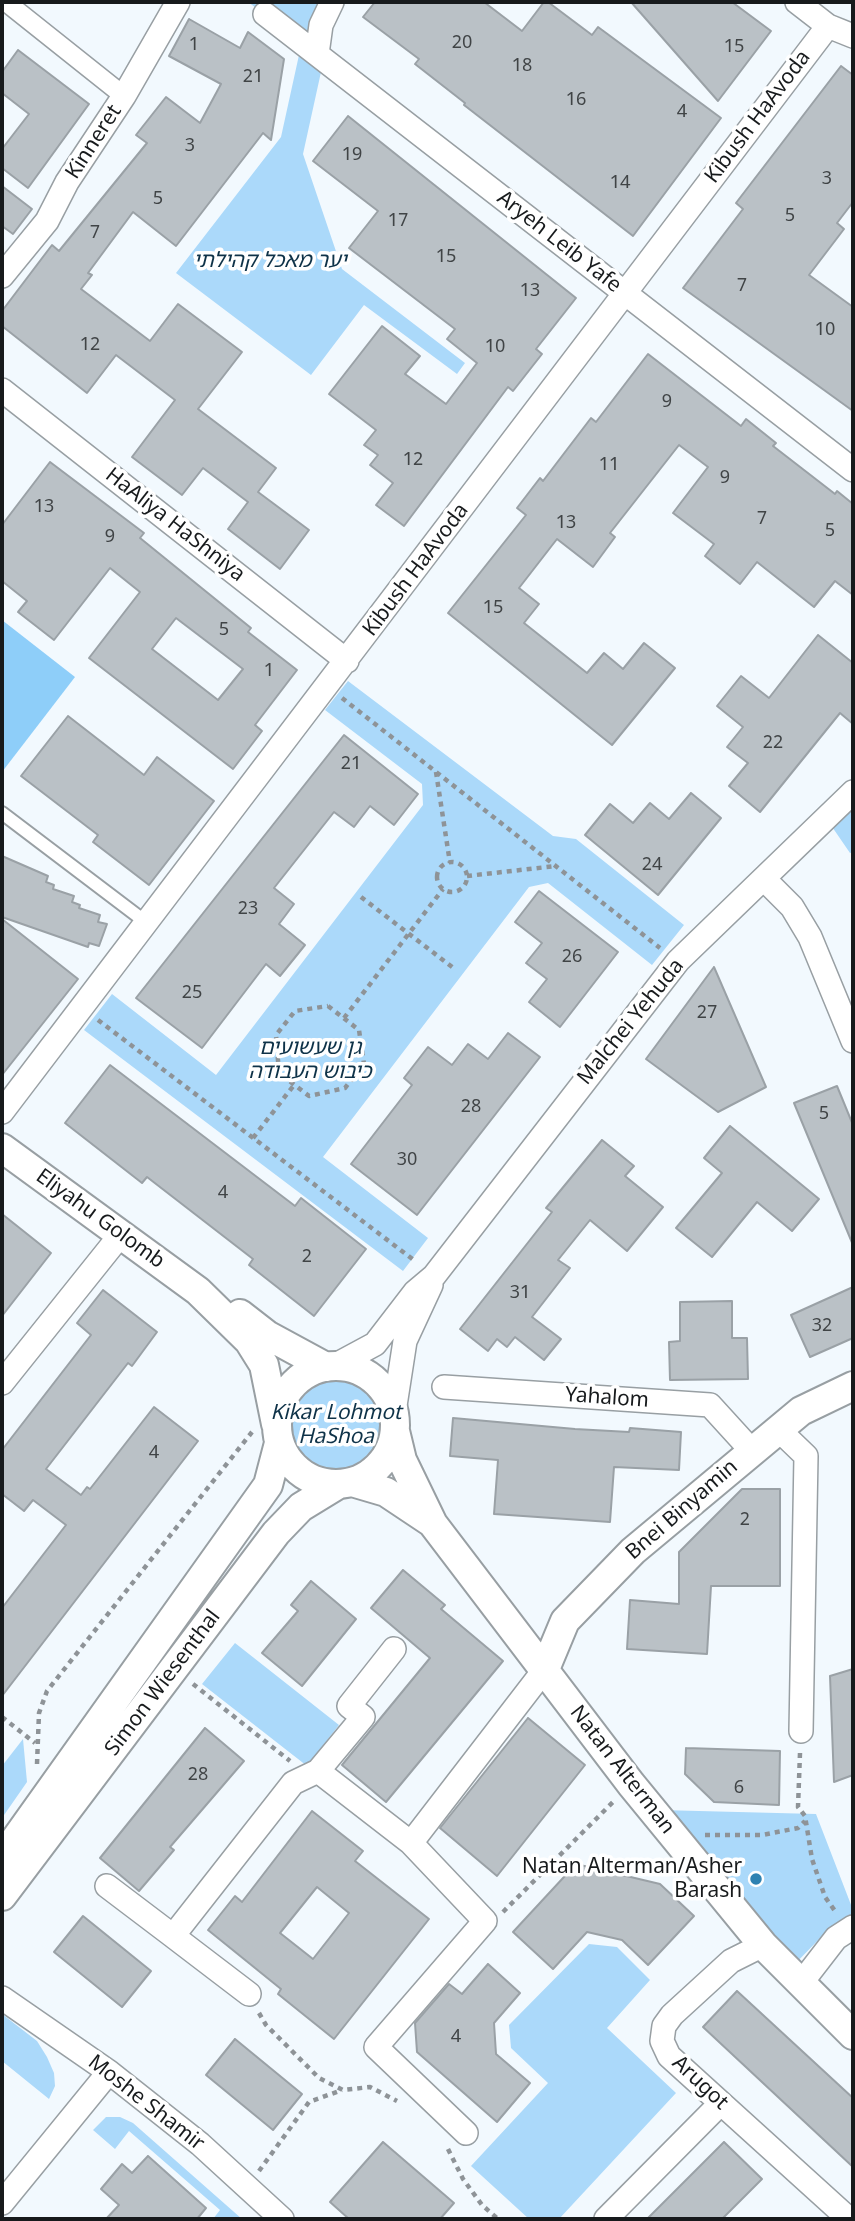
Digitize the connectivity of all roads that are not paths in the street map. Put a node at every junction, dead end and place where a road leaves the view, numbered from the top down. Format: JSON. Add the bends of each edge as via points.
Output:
{"nodes":[{"id":1,"x":6,"y":2,"type":"edge"},
{"id":2,"x":178,"y":2,"type":"edge"},
{"id":3,"x":332,"y":2,"type":"edge"},
{"id":4,"x":797,"y":2,"type":"edge"},
{"id":5,"x":265,"y":14,"type":"dead end"},
{"id":6,"x":828,"y":26,"type":"junction"},
{"id":7,"x":853,"y":36,"type":"edge"},
{"id":8,"x":317,"y":54,"type":"junction"},
{"id":9,"x":124,"y":96,"type":"junction"},
{"id":10,"x":2,"y":276,"type":"edge"},
{"id":11,"x":624,"y":292,"type":"junction"},
{"id":12,"x":2,"y":390,"type":"edge"},
{"id":13,"x":853,"y":470,"type":"edge"},
{"id":14,"x":347,"y":661,"type":"junction"},
{"id":15,"x":853,"y":792,"type":"edge"},
{"id":16,"x":2,"y":813,"type":"edge"},
{"id":17,"x":764,"y":878,"type":"junction"},
{"id":18,"x":147,"y":923,"type":"junction"},
{"id":19,"x":853,"y":1041,"type":"edge"},
{"id":20,"x":2,"y":1112,"type":"edge"},
{"id":21,"x":2,"y":1148,"type":"edge"},
{"id":22,"x":122,"y":1233,"type":"junction"},
{"id":23,"x":434,"y":1276,"type":"junction"},
{"id":24,"x":198,"y":1291,"type":"junction"},
{"id":25,"x":331,"y":1366,"type":"junction"},
{"id":26,"x":4,"y":1375,"type":"edge"},
{"id":27,"x":853,"y":1385,"type":"edge"},
{"id":28,"x":444,"y":1387,"type":"dead end"},
{"id":29,"x":395,"y":1422,"type":"junction"},
{"id":30,"x":778,"y":1429,"type":"junction"},
{"id":31,"x":271,"y":1431,"type":"junction"},
{"id":32,"x":751,"y":1450,"type":"junction"},
{"id":33,"x":344,"y":1483,"type":"junction"},
{"id":34,"x":433,"y":1524,"type":"junction"},
{"id":35,"x":394,"y":1649,"type":"dead end"},
{"id":36,"x":545,"y":1669,"type":"junction"},
{"id":37,"x":801,"y":1731,"type":"road end"},
{"id":38,"x":313,"y":1773,"type":"junction"},
{"id":39,"x":411,"y":1843,"type":"junction"},
{"id":40,"x":2,"y":1858,"type":"edge"},
{"id":41,"x":107,"y":1886,"type":"dead end"},
{"id":42,"x":2,"y":1896,"type":"edge"},
{"id":43,"x":853,"y":1927,"type":"edge"},
{"id":44,"x":173,"y":1936,"type":"junction"},
{"id":45,"x":763,"y":1945,"type":"junction"},
{"id":46,"x":802,"y":1982,"type":"junction"},
{"id":47,"x":249,"y":1994,"type":"road end"},
{"id":48,"x":2,"y":1998,"type":"edge"},
{"id":49,"x":853,"y":2035,"type":"edge"},
{"id":50,"x":109,"y":2072,"type":"junction"},
{"id":51,"x":721,"y":2102,"type":"junction"},
{"id":52,"x":456,"y":2140,"type":"road end"},
{"id":53,"x":2,"y":2203,"type":"edge"},
{"id":54,"x":282,"y":2219,"type":"edge"},
{"id":55,"x":606,"y":2219,"type":"edge"},
{"id":56,"x":849,"y":2219,"type":"edge"}],
"edges":[{"from":1,"to":9,"type":"street"},
{"from":2,"to":9,"type":"street","name":"Kinneret"},
{"from":3,"to":8,"type":"street","via":[[321,25]]},
{"from":4,"to":6,"type":"street"},
{"from":5,"to":8,"type":"street","name":"Aryeh Leib Yafe"},
{"from":6,"to":7,"type":"street"},
{"from":6,"to":11,"type":"street","name":"Kibush HaAvoda"},
{"from":8,"to":11,"type":"street","name":"Aryeh Leib Yafe"},
{"from":9,"to":10,"type":"street","name":"Kinneret","via":[[47,221]]},
{"from":11,"to":13,"type":"street","name":"Aryeh Leib Yafe"},
{"from":11,"to":14,"type":"street","name":"Kibush HaAvoda"},
{"from":12,"to":14,"type":"street","name":"HaAliya HaShniya"},
{"from":14,"to":18,"type":"street","name":"Kibush HaAvoda"},
{"from":15,"to":17,"type":"street","name":"Malchei Yehuda"},
{"from":16,"to":18,"type":"lane"},
{"from":17,"to":19,"type":"street","via":[[792,908],[810,937]]},
{"from":17,"to":23,"type":"street","name":"Malchei Yehuda","via":[[678,961]]},
{"from":18,"to":20,"type":"street","name":"Kibush HaAvoda"},
{"from":21,"to":22,"type":"street","name":"Eliyahu Golomb"},
{"from":22,"to":24,"type":"street","name":"Eliyahu Golomb"},
{"from":22,"to":26,"type":"street"},
{"from":23,"to":25,"type":"street","name":"Malchei Yehuda","via":[[415,1292],[375,1344]]},
{"from":23,"to":29,"type":"street","name":"Malchei Yehuda","via":[[405,1341]]},
{"from":24,"to":25,"type":"street","name":"Eliyahu Golomb","via":[[223,1301],[267,1335]]},
{"from":24,"to":31,"type":"street","name":"Eliyahu Golomb","via":[[248,1341],[264,1365]]},
{"from":25,"to":29,"type":"street","via":[[355,1368],[371,1377],[382,1387]]},
{"from":25,"to":31,"type":"street","via":[[302,1376],[288,1389]]},
{"from":27,"to":30,"type":"street","name":"Bnei Binyamin"},
{"from":28,"to":32,"type":"street","name":"Yahalom","via":[[709,1405]]},
{"from":29,"to":33,"type":"street","via":[[390,1450],[379,1466]]},
{"from":29,"to":34,"type":"street","name":"Natan Alterman","via":[[402,1460]]},
{"from":30,"to":32,"type":"street","name":"Bnei Binyamin"},
{"from":30,"to":37,"type":"street","via":[[806,1456]]},
{"from":31,"to":33,"type":"street","via":[[287,1460],[302,1474],[321,1483]]},
{"from":31,"to":40,"type":"street","name":"Simon Wiesenthal","via":[[268,1485]]},
{"from":32,"to":36,"type":"street","name":"Bnei Binyamin","via":[[633,1550],[565,1621]]},
{"from":33,"to":34,"type":"street","name":"Natan Alterman","via":[[386,1492]]},
{"from":33,"to":42,"type":"street","name":"Simon Wiesenthal","via":[[301,1507],[276,1533]]},
{"from":34,"to":36,"type":"street","name":"Natan Alterman"},
{"from":35,"to":38,"type":"street","via":[[349,1706],[363,1717]]},
{"from":36,"to":39,"type":"street"},
{"from":36,"to":45,"type":"street","name":"Natan Alterman","via":[[631,1784]]},
{"from":38,"to":39,"type":"street"},
{"from":38,"to":44,"type":"street","via":[[292,1783]]},
{"from":39,"to":52,"type":"street","via":[[485,1921],[376,2047]]},
{"from":41,"to":44,"type":"street"},
{"from":43,"to":46,"type":"street","via":[[836,1938]]},
{"from":44,"to":47,"type":"street"},
{"from":45,"to":46,"type":"street","name":"Natan Alterman"},
{"from":45,"to":51,"type":"street","name":"Arugot","via":[[731,1961],[664,2026],[662,2041],[669,2056]]},
{"from":46,"to":49,"type":"street","name":"Natan Alterman"},
{"from":48,"to":50,"type":"street","name":"Moshe Shamir"},
{"from":50,"to":53,"type":"street"},
{"from":50,"to":54,"type":"street","name":"Moshe Shamir"},
{"from":51,"to":55,"type":"street"},
{"from":51,"to":56,"type":"street","name":"Arugot"}]}
